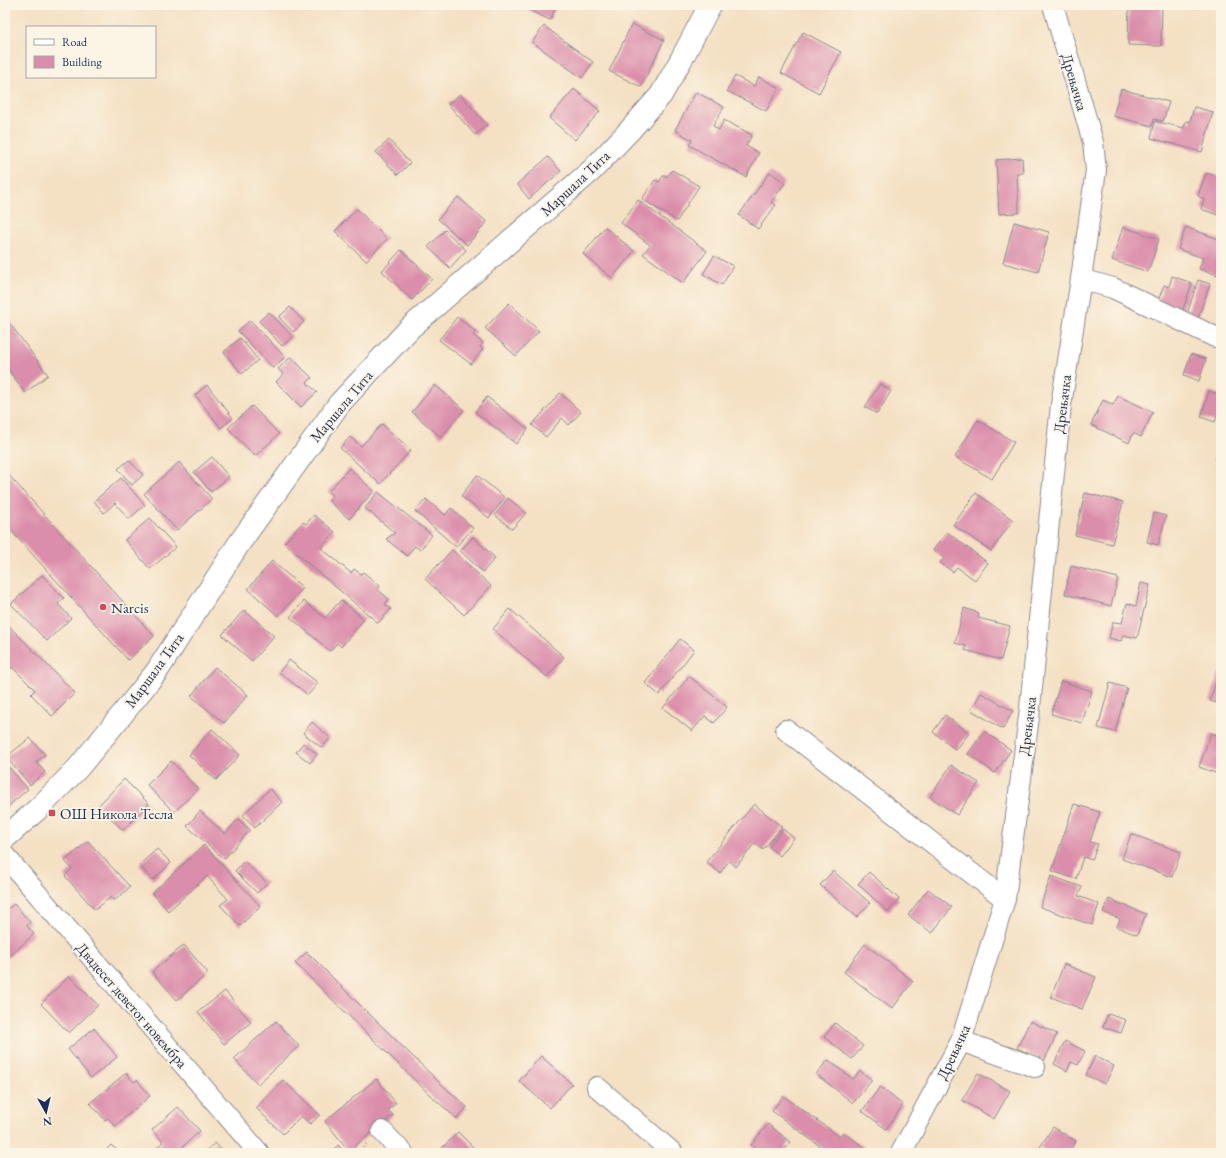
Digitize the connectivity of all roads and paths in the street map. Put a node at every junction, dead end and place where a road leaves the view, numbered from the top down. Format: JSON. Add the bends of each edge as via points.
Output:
{"nodes":[{"id":1,"x":710,"y":5,"type":"edge"},
{"id":2,"x":1053,"y":5,"type":"edge"},
{"id":3,"x":1081,"y":279,"type":"junction"},
{"id":4,"x":1221,"y":338,"type":"edge"},
{"id":5,"x":786,"y":730,"type":"dead end"},
{"id":6,"x":5,"y":838,"type":"edge"},
{"id":7,"x":5,"y":856,"type":"edge"},
{"id":8,"x":1005,"y":899,"type":"junction"},
{"id":9,"x":961,"y":1041,"type":"junction"},
{"id":10,"x":1035,"y":1067,"type":"dead end"},
{"id":11,"x":597,"y":1087,"type":"dead end"},
{"id":12,"x":382,"y":1131,"type":"dead end"},
{"id":13,"x":259,"y":1153,"type":"edge"},
{"id":14,"x":403,"y":1153,"type":"edge"},
{"id":15,"x":673,"y":1153,"type":"edge"},
{"id":16,"x":901,"y":1153,"type":"edge"}],
"edges":[{"from":1,"to":6,"type":"street","name":"Маршала Тита","via":[[661,95],[630,130],[592,170],[410,328],[339,404],[238,545],[157,671],[78,768]]},
{"from":2,"to":3,"type":"street","name":"Дрењачка","via":[[1095,158],[1096,170]]},
{"from":3,"to":4,"type":"street","via":[[1113,288]]},
{"from":3,"to":8,"type":"street","name":"Дрењачка","via":[[1061,405],[1029,717]]},
{"from":5,"to":8,"type":"street"},
{"from":7,"to":13,"type":"street","name":"Двадесет деветог новембра"},
{"from":8,"to":9,"type":"street","name":"Дрењачка"},
{"from":9,"to":10,"type":"street"},
{"from":9,"to":16,"type":"street","name":"Дрењачка"},
{"from":11,"to":15,"type":"street"},
{"from":12,"to":14,"type":"street"}]}
